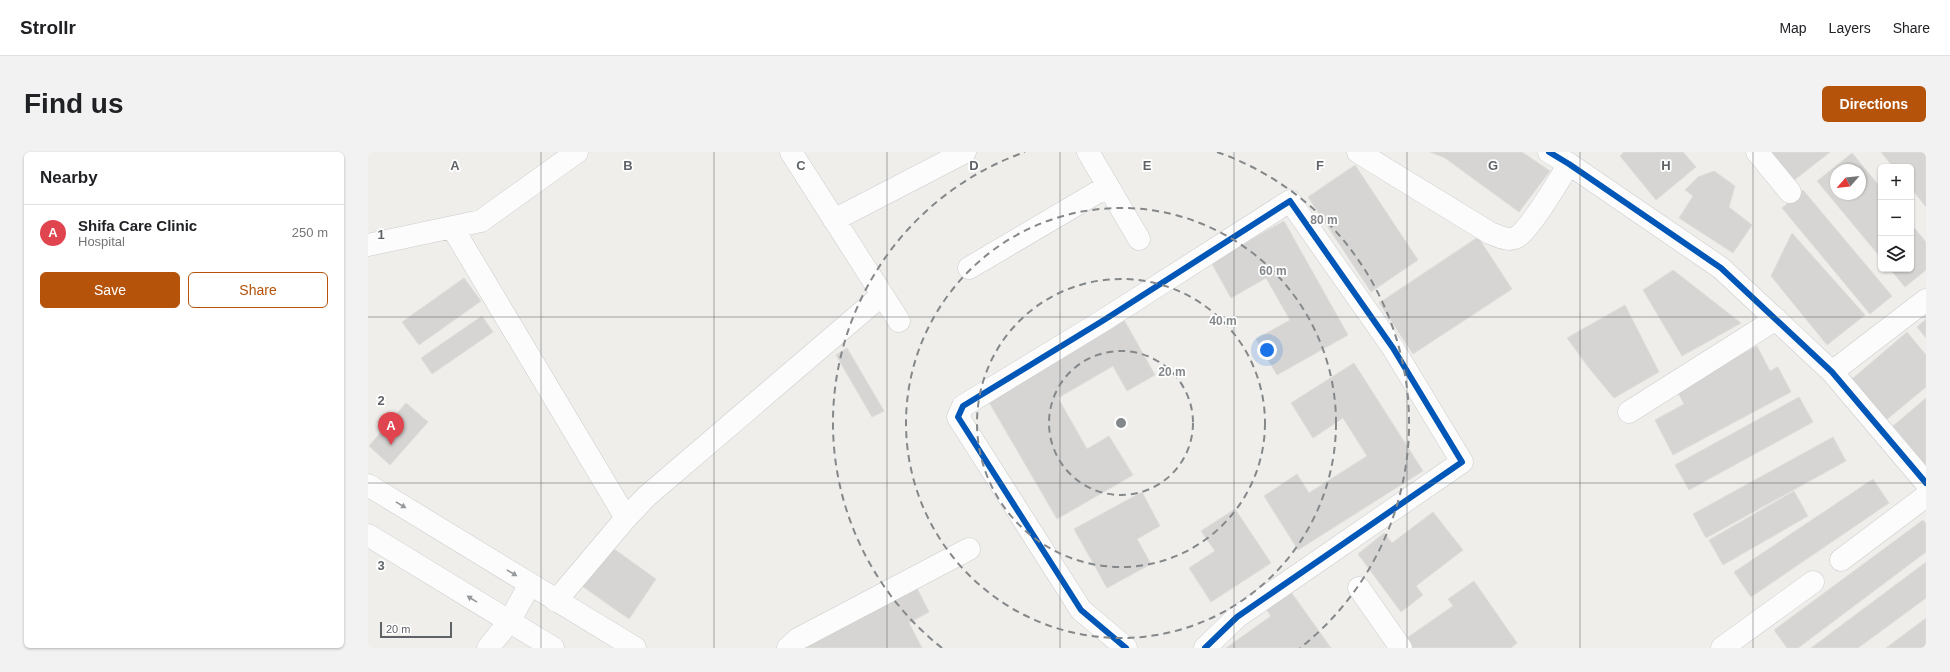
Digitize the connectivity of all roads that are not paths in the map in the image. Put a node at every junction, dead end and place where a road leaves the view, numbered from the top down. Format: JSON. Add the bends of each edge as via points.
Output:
{"nodes":[{"id":1,"x":577,"y":152,"type":"edge"},
{"id":2,"x":791,"y":152,"type":"edge"},
{"id":3,"x":965,"y":152,"type":"edge"},
{"id":4,"x":1088,"y":152,"type":"edge"},
{"id":5,"x":1358,"y":152,"type":"edge"},
{"id":6,"x":1548,"y":152,"type":"edge"},
{"id":7,"x":1757,"y":152,"type":"edge"},
{"id":8,"x":1569,"y":164,"type":"junction"},
{"id":9,"x":1108,"y":186,"type":"junction"},
{"id":10,"x":1790,"y":192,"type":"dead end"},
{"id":11,"x":834,"y":220,"type":"junction"},
{"id":12,"x":452,"y":227,"type":"junction"},
{"id":13,"x":1139,"y":239,"type":"dead end"},
{"id":14,"x":368,"y":245,"type":"edge"},
{"id":15,"x":969,"y":268,"type":"dead end"},
{"id":16,"x":882,"y":295,"type":"junction"},
{"id":17,"x":1926,"y":300,"type":"edge"},
{"id":18,"x":1776,"y":320,"type":"junction"},
{"id":19,"x":899,"y":321,"type":"dead end"},
{"id":20,"x":1832,"y":372,"type":"junction"},
{"id":21,"x":1629,"y":412,"type":"dead end"},
{"id":22,"x":1926,"y":483,"type":"edge"},
{"id":23,"x":368,"y":485,"type":"edge"},
{"id":24,"x":1926,"y":496,"type":"edge"},
{"id":25,"x":626,"y":518,"type":"junction"},
{"id":26,"x":368,"y":535,"type":"edge"},
{"id":27,"x":969,"y":549,"type":"dead end"},
{"id":28,"x":1841,"y":560,"type":"dead end"},
{"id":29,"x":1813,"y":582,"type":"dead end"},
{"id":30,"x":530,"y":584,"type":"junction"},
{"id":31,"x":1359,"y":588,"type":"dead end"},
{"id":32,"x":556,"y":601,"type":"junction"},
{"id":33,"x":509,"y":622,"type":"junction"},
{"id":34,"x":488,"y":648,"type":"edge"},
{"id":35,"x":553,"y":648,"type":"edge"},
{"id":36,"x":635,"y":648,"type":"edge"},
{"id":37,"x":788,"y":648,"type":"edge"},
{"id":38,"x":1126,"y":648,"type":"edge"},
{"id":39,"x":1205,"y":648,"type":"edge"},
{"id":40,"x":1401,"y":648,"type":"edge"},
{"id":41,"x":1722,"y":648,"type":"edge"}],
"edges":[{"from":1,"to":12,"type":"street","via":[[482,221]]},
{"from":2,"to":11,"type":"street"},
{"from":3,"to":11,"type":"street"},
{"from":4,"to":9,"type":"street"},
{"from":5,"to":8,"type":"street","via":[[1490,233],[1505,239],[1516,237],[1528,226]]},
{"from":6,"to":8,"type":"street"},
{"from":7,"to":10,"type":"street"},
{"from":8,"to":18,"type":"street","via":[[1721,268]]},
{"from":9,"to":13,"type":"street"},
{"from":9,"to":15,"type":"street"},
{"from":11,"to":16,"type":"street"},
{"from":12,"to":14,"type":"street"},
{"from":12,"to":25,"type":"street"},
{"from":16,"to":19,"type":"street"},
{"from":16,"to":25,"type":"street","via":[[648,496]]},
{"from":17,"to":20,"type":"street"},
{"from":18,"to":20,"type":"street"},
{"from":18,"to":21,"type":"street"},
{"from":20,"to":22,"type":"street"},
{"from":23,"to":30,"type":"street","one_way":true},
{"from":24,"to":28,"type":"street"},
{"from":25,"to":32,"type":"street"},
{"from":33,"to":26,"type":"street","one_way":true},
{"from":27,"to":37,"type":"street","via":[[798,639]]},
{"from":29,"to":41,"type":"street"},
{"from":30,"to":32,"type":"street"},
{"from":30,"to":33,"type":"street"},
{"from":31,"to":40,"type":"street"},
{"from":32,"to":36,"type":"street"},
{"from":33,"to":34,"type":"street"},
{"from":33,"to":35,"type":"street"},
{"from":38,"to":39,"type":"street","via":[[1081,610],[958,418],[963,406],[1104,320],[1290,201],[1393,348],[1462,462],[1237,617]]}]}
